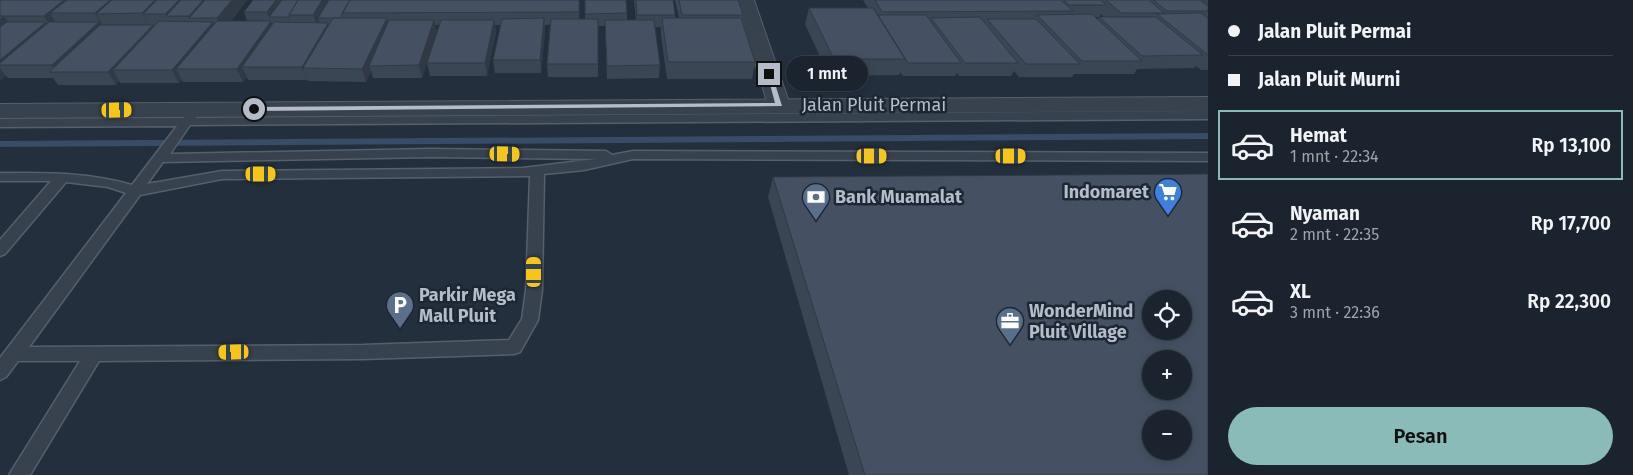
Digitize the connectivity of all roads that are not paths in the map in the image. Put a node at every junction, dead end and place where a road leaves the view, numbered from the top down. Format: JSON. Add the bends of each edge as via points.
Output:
{"nodes":[{"id":1,"x":745,"y":0,"type":"edge"},
{"id":2,"x":1208,"y":104,"type":"edge"},
{"id":3,"x":779,"y":105,"type":"junction"},
{"id":4,"x":0,"y":111,"type":"edge"},
{"id":5,"x":191,"y":115,"type":"junction"},
{"id":6,"x":1208,"y":115,"type":"edge"},
{"id":7,"x":0,"y":123,"type":"edge"},
{"id":8,"x":163,"y":153,"type":"junction"},
{"id":9,"x":633,"y":155,"type":"junction"},
{"id":10,"x":1208,"y":157,"type":"edge"},
{"id":11,"x":537,"y":170,"type":"junction"},
{"id":12,"x":63,"y":177,"type":"junction"},
{"id":13,"x":0,"y":178,"type":"edge"},
{"id":14,"x":135,"y":191,"type":"junction"},
{"id":15,"x":0,"y":250,"type":"edge"},
{"id":16,"x":14,"y":354,"type":"junction"},
{"id":17,"x":94,"y":354,"type":"junction"},
{"id":18,"x":0,"y":372,"type":"edge"},
{"id":19,"x":19,"y":475,"type":"edge"}],
"edges":[{"from":1,"to":3,"type":"street"},
{"from":2,"to":3,"type":"street","name":"Jalan Pluit Permai"},
{"from":3,"to":5,"type":"street","name":"Jalan Pluit Permai"},
{"from":4,"to":5,"type":"street","name":"Jalan Pluit Permai"},
{"from":5,"to":6,"type":"lane"},
{"from":5,"to":7,"type":"lane"},
{"from":5,"to":8,"type":"lane"},
{"from":8,"to":9,"type":"lane"},
{"from":8,"to":14,"type":"lane"},
{"from":9,"to":10,"type":"lane"},
{"from":9,"to":11,"type":"lane","via":[[584,166]]},
{"from":11,"to":14,"type":"lane","via":[[222,175]]},
{"from":11,"to":17,"type":"lane","via":[[534,290],[530,320],[514,347]]},
{"from":12,"to":13,"type":"lane"},
{"from":12,"to":14,"type":"lane","via":[[109,183]]},
{"from":12,"to":15,"type":"lane"},
{"from":14,"to":16,"type":"lane"},
{"from":16,"to":17,"type":"lane"},
{"from":16,"to":18,"type":"lane"},
{"from":17,"to":19,"type":"lane"}]}
